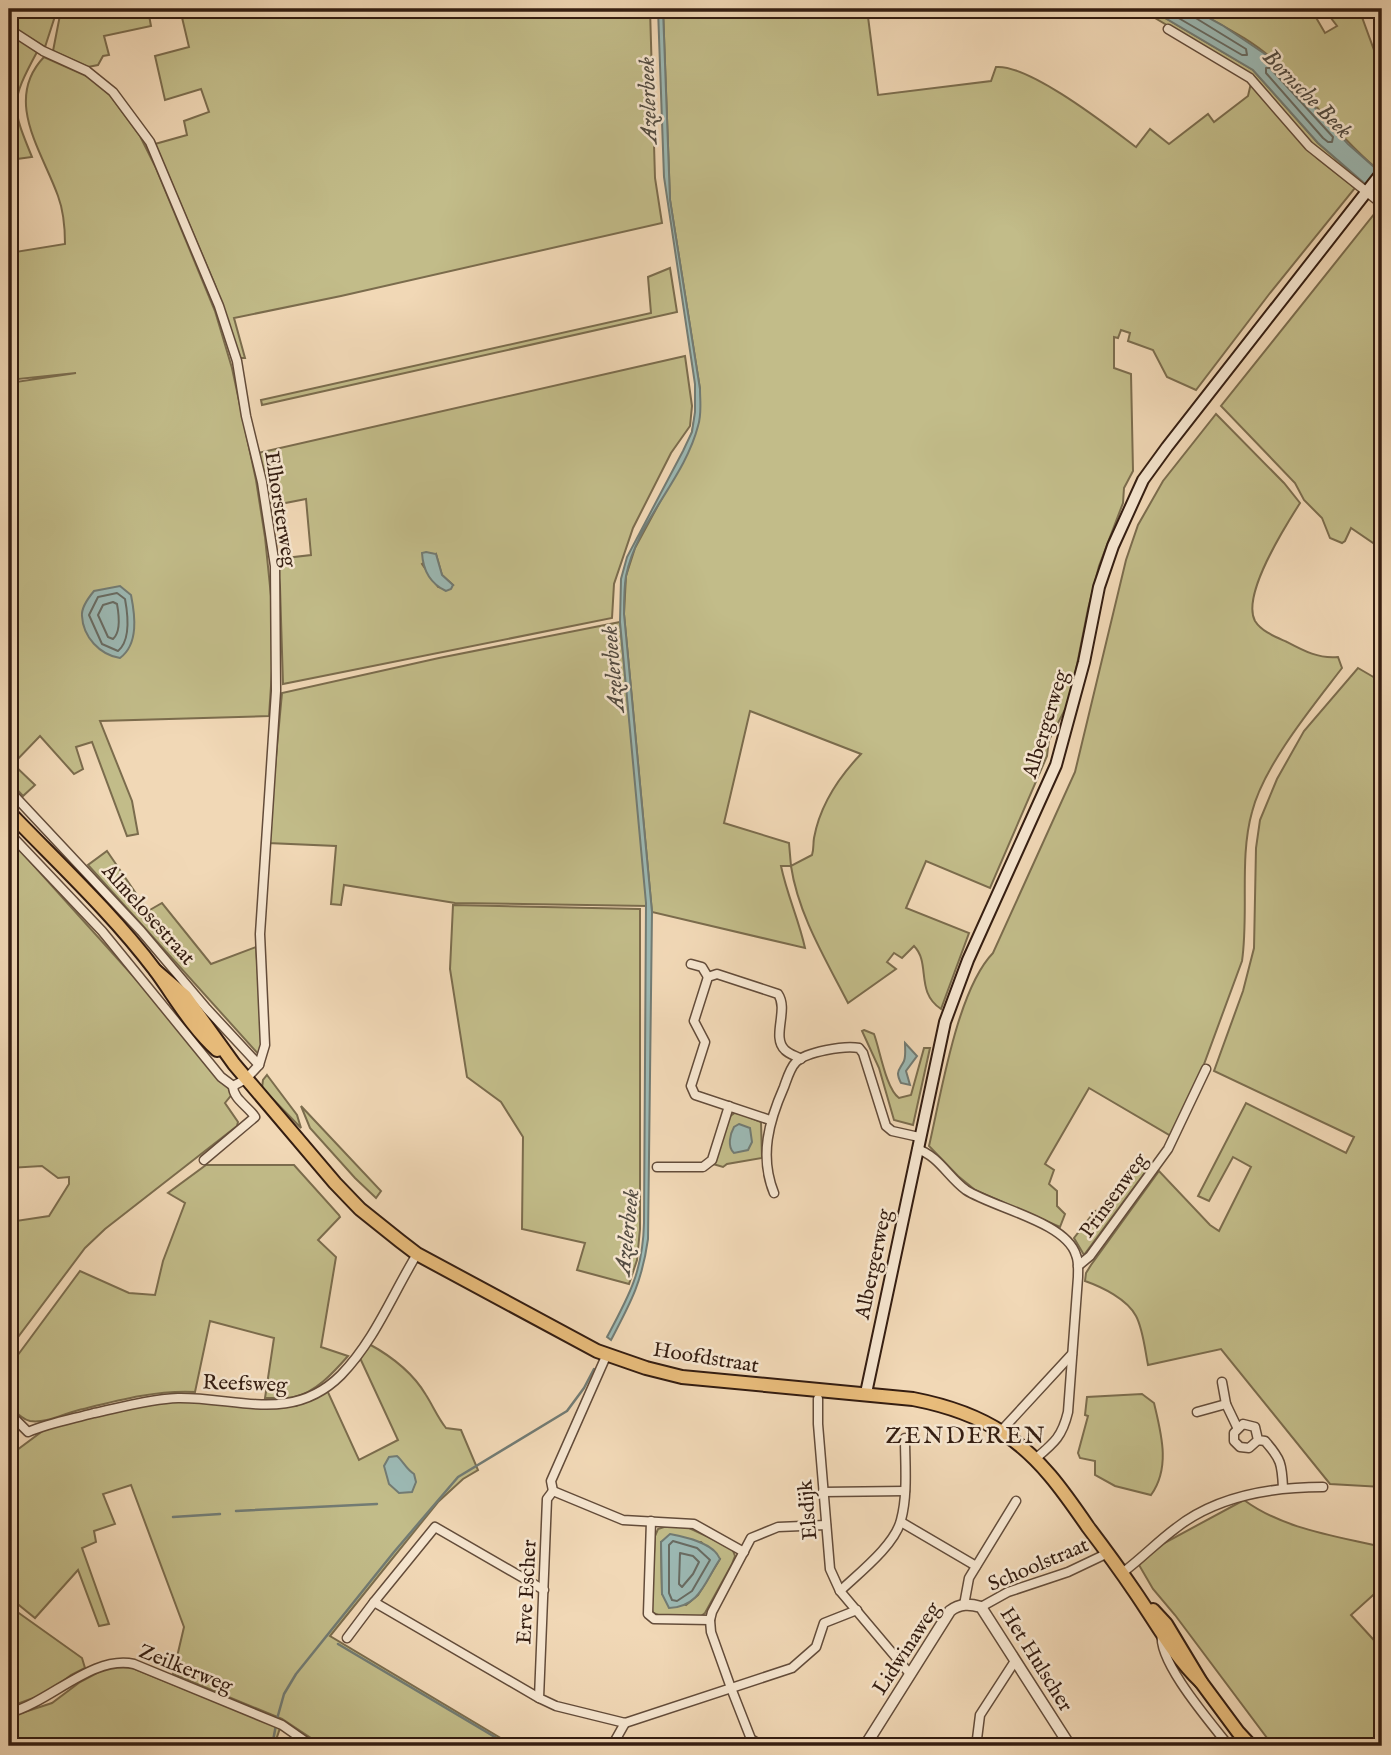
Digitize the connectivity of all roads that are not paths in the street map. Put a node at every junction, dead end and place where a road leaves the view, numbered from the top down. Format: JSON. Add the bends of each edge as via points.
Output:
{"nodes":[{"id":1,"x":9,"y":29,"type":"edge"},
{"id":2,"x":1168,"y":29,"type":"dead end"},
{"id":3,"x":1382,"y":172,"type":"edge"},
{"id":4,"x":1368,"y":190,"type":"junction"},
{"id":5,"x":1382,"y":204,"type":"edge"},
{"id":6,"x":9,"y":790,"type":"edge"},
{"id":7,"x":9,"y":812,"type":"edge"},
{"id":8,"x":9,"y":834,"type":"edge"},
{"id":9,"x":691,"y":964,"type":"dead end"},
{"id":10,"x":708,"y":977,"type":"junction"},
{"id":11,"x":801,"y":1059,"type":"junction"},
{"id":12,"x":259,"y":1065,"type":"junction"},
{"id":13,"x":1206,"y":1069,"type":"dead end"},
{"id":14,"x":246,"y":1079,"type":"junction"},
{"id":15,"x":233,"y":1086,"type":"junction"},
{"id":16,"x":729,"y":1106,"type":"junction"},
{"id":17,"x":770,"y":1120,"type":"junction"},
{"id":18,"x":919,"y":1138,"type":"junction"},
{"id":19,"x":916,"y":1149,"type":"junction"},
{"id":20,"x":204,"y":1160,"type":"dead end"},
{"id":21,"x":657,"y":1167,"type":"dead end"},
{"id":22,"x":774,"y":1193,"type":"dead end"},
{"id":23,"x":417,"y":1254,"type":"junction"},
{"id":24,"x":1078,"y":1266,"type":"junction"},
{"id":25,"x":607,"y":1354,"type":"junction"},
{"id":26,"x":1072,"y":1354,"type":"junction"},
{"id":27,"x":1222,"y":1382,"type":"dead end"},
{"id":28,"x":866,"y":1393,"type":"junction"},
{"id":29,"x":818,"y":1399,"type":"dead end"},
{"id":30,"x":1226,"y":1404,"type":"junction"},
{"id":31,"x":1197,"y":1412,"type":"dead end"},
{"id":32,"x":9,"y":1413,"type":"edge"},
{"id":33,"x":1237,"y":1427,"type":"junction"},
{"id":34,"x":1001,"y":1431,"type":"junction"},
{"id":35,"x":905,"y":1438,"type":"dead end"},
{"id":36,"x":1258,"y":1440,"type":"junction"},
{"id":37,"x":1035,"y":1459,"type":"junction"},
{"id":38,"x":1323,"y":1487,"type":"dead end"},
{"id":39,"x":1283,"y":1488,"type":"junction"},
{"id":40,"x":552,"y":1491,"type":"junction"},
{"id":41,"x":905,"y":1491,"type":"junction"},
{"id":42,"x":823,"y":1492,"type":"junction"},
{"id":43,"x":1016,"y":1502,"type":"dead end"},
{"id":44,"x":651,"y":1521,"type":"junction"},
{"id":45,"x":901,"y":1522,"type":"junction"},
{"id":46,"x":825,"y":1525,"type":"junction"},
{"id":47,"x":744,"y":1552,"type":"junction"},
{"id":48,"x":1108,"y":1553,"type":"junction"},
{"id":49,"x":976,"y":1566,"type":"junction"},
{"id":50,"x":1122,"y":1573,"type":"junction"},
{"id":51,"x":544,"y":1590,"type":"junction"},
{"id":52,"x":841,"y":1591,"type":"junction"},
{"id":53,"x":1136,"y":1592,"type":"junction"},
{"id":54,"x":374,"y":1602,"type":"junction"},
{"id":55,"x":964,"y":1605,"type":"junction"},
{"id":56,"x":981,"y":1607,"type":"junction"},
{"id":57,"x":857,"y":1610,"type":"junction"},
{"id":58,"x":710,"y":1620,"type":"junction"},
{"id":59,"x":1162,"y":1634,"type":"junction"},
{"id":60,"x":347,"y":1638,"type":"dead end"},
{"id":61,"x":1015,"y":1661,"type":"junction"},
{"id":62,"x":910,"y":1674,"type":"junction"},
{"id":63,"x":1201,"y":1682,"type":"junction"},
{"id":64,"x":731,"y":1689,"type":"junction"},
{"id":65,"x":539,"y":1699,"type":"junction"},
{"id":66,"x":1215,"y":1702,"type":"junction"},
{"id":67,"x":1202,"y":1711,"type":"junction"},
{"id":68,"x":9,"y":1713,"type":"edge"},
{"id":69,"x":625,"y":1723,"type":"junction"},
{"id":70,"x":1238,"y":1732,"type":"junction"},
{"id":71,"x":751,"y":1739,"type":"junction"},
{"id":72,"x":312,"y":1746,"type":"edge"},
{"id":73,"x":612,"y":1746,"type":"edge"},
{"id":74,"x":742,"y":1746,"type":"edge"},
{"id":75,"x":762,"y":1746,"type":"edge"},
{"id":76,"x":865,"y":1746,"type":"edge"},
{"id":77,"x":972,"y":1746,"type":"edge"},
{"id":78,"x":1069,"y":1746,"type":"edge"},
{"id":79,"x":1229,"y":1746,"type":"edge"},
{"id":80,"x":1243,"y":1746,"type":"edge"},
{"id":81,"x":1251,"y":1746,"type":"edge"}],
"edges":[{"from":1,"to":12,"type":"street","name":"Elhorsterweg","via":[[87,71],[113,92],[150,142],[219,306],[237,361],[275,566],[276,691],[260,933],[265,1038]]},
{"from":2,"to":4,"type":"street","via":[[1250,78],[1309,146]]},
{"from":3,"to":4,"type":"main road","name":"Albergerweg"},
{"from":4,"to":5,"type":"street"},
{"from":4,"to":18,"type":"main road","name":"Albergerweg","via":[[1167,447],[1130,504],[1099,587],[1056,765],[957,987]]},
{"from":6,"to":12,"type":"street","name":"Almelosestraat"},
{"from":7,"to":14,"type":"main road","name":"Almelosestraat","via":[[156,971],[186,996]]},
{"from":8,"to":15,"type":"street","via":[[102,931]]},
{"from":9,"to":10,"type":"street","via":[[702,967]]},
{"from":10,"to":11,"type":"street","via":[[717,974],[778,995],[782,1001],[780,1042]]},
{"from":10,"to":16,"type":"street","via":[[694,1021],[705,1042],[691,1086],[695,1095]]},
{"from":11,"to":17,"type":"street","via":[[794,1065]]},
{"from":11,"to":18,"type":"street","via":[[859,1048],[886,1126]]},
{"from":12,"to":14,"type":"street"},
{"from":13,"to":24,"type":"street","name":"Prinsenweg","via":[[1168,1149]]},
{"from":14,"to":15,"type":"street"},
{"from":14,"to":23,"type":"main road","name":"Hoofdstraat","via":[[360,1209]]},
{"from":15,"to":20,"type":"street","via":[[233,1093],[255,1117]]},
{"from":16,"to":17,"type":"street"},
{"from":16,"to":21,"type":"street","via":[[712,1160],[703,1167]]},
{"from":17,"to":22,"type":"street","via":[[766,1149]]},
{"from":18,"to":19,"type":"main road","name":"Albergerweg"},
{"from":19,"to":24,"type":"street","name":"Prinsenweg","via":[[929,1153],[964,1188],[1058,1233],[1075,1251]]},
{"from":19,"to":28,"type":"main road","name":"Albergerweg"},
{"from":23,"to":25,"type":"main road","name":"Hoofdstraat"},
{"from":23,"to":32,"type":"street","name":"Reefsweg","via":[[358,1356],[340,1377],[308,1399],[269,1405],[179,1398],[28,1432]]},
{"from":24,"to":26,"type":"street"},
{"from":25,"to":28,"type":"main road","name":"Hoofdstraat","via":[[682,1377]]},
{"from":25,"to":40,"type":"street","name":"Erve Escher","via":[[551,1481]]},
{"from":26,"to":34,"type":"street"},
{"from":26,"to":37,"type":"street","via":[[1064,1428]]},
{"from":27,"to":30,"type":"street"},
{"from":28,"to":34,"type":"main road","name":"Hoofdstraat","via":[[938,1404]]},
{"from":29,"to":42,"type":"street","name":"Elsdijk"},
{"from":30,"to":31,"type":"street"},
{"from":30,"to":33,"type":"street"},
{"from":33,"to":36,"type":"street","via":[[1253,1426]]},
{"from":33,"to":36,"type":"street","via":[[1233,1437],[1240,1447],[1249,1448]]},
{"from":34,"to":37,"type":"main road","name":"Hoofdstraat"},
{"from":35,"to":41,"type":"street"},
{"from":36,"to":39,"type":"street","via":[[1265,1441],[1279,1457]]},
{"from":37,"to":48,"type":"main road","name":"Hoofdstraat"},
{"from":38,"to":39,"type":"street"},
{"from":39,"to":50,"type":"street","via":[[1247,1494],[1194,1516]]},
{"from":40,"to":44,"type":"street","via":[[623,1520]]},
{"from":40,"to":51,"type":"street","name":"Erve Escher","via":[[547,1499]]},
{"from":41,"to":42,"type":"street"},
{"from":41,"to":45,"type":"street"},
{"from":42,"to":46,"type":"street","name":"Elsdijk"},
{"from":43,"to":49,"type":"street","name":"Lidwinaweg"},
{"from":44,"to":47,"type":"street","via":[[694,1524]]},
{"from":44,"to":58,"type":"street","via":[[648,1614],[654,1619]]},
{"from":45,"to":49,"type":"street"},
{"from":45,"to":52,"type":"street","via":[[886,1546]]},
{"from":46,"to":47,"type":"street","via":[[778,1527],[751,1538]]},
{"from":46,"to":52,"type":"street","name":"Elsdijk","via":[[830,1569]]},
{"from":47,"to":58,"type":"street"},
{"from":48,"to":50,"type":"main road","name":"Hoofdstraat"},
{"from":48,"to":56,"type":"street","name":"Schoolstraat"},
{"from":49,"to":55,"type":"street","name":"Lidwinaweg"},
{"from":50,"to":53,"type":"main road","name":"Hoofdstraat"},
{"from":51,"to":54,"type":"street","via":[[435,1527]]},
{"from":51,"to":65,"type":"street","name":"Erve Escher"},
{"from":52,"to":57,"type":"street","name":"Elsdijk"},
{"from":53,"to":59,"type":"main road","name":"Hoofdstraat"},
{"from":53,"to":63,"type":"main road","name":"Hoofdstraat","via":[[1166,1623]]},
{"from":54,"to":60,"type":"street"},
{"from":54,"to":65,"type":"street"},
{"from":55,"to":56,"type":"street","name":"Het Hulscher"},
{"from":55,"to":62,"type":"street","name":"Lidwinaweg","via":[[950,1611]]},
{"from":56,"to":61,"type":"street","name":"Het Hulscher"},
{"from":57,"to":62,"type":"street","name":"Elsdijk"},
{"from":57,"to":64,"type":"street","via":[[824,1623],[816,1647],[798,1664]]},
{"from":58,"to":64,"type":"street"},
{"from":59,"to":63,"type":"main road","name":"Hoofdstraat"},
{"from":59,"to":67,"type":"street","name":"Hoofdstraat","via":[[1160,1643],[1169,1665]]},
{"from":61,"to":77,"type":"street","via":[[980,1715]]},
{"from":61,"to":78,"type":"street","name":"Het Hulscher"},
{"from":62,"to":76,"type":"street","name":"Lidwinaweg"},
{"from":63,"to":66,"type":"main road","name":"Hoofdstraat"},
{"from":64,"to":69,"type":"street"},
{"from":64,"to":71,"type":"street"},
{"from":65,"to":69,"type":"street"},
{"from":66,"to":67,"type":"street"},
{"from":66,"to":70,"type":"main road","name":"Hoofdstraat"},
{"from":67,"to":79,"type":"street","name":"Hoofdstraat"},
{"from":68,"to":72,"type":"street","name":"Zeilkerweg","via":[[46,1698],[98,1666],[120,1661],[278,1724]]},
{"from":69,"to":73,"type":"street"},
{"from":70,"to":80,"type":"main road","name":"Hoofdstraat"},
{"from":70,"to":81,"type":"main road","name":"Hoofdstraat"},
{"from":71,"to":74,"type":"street"},
{"from":71,"to":75,"type":"street"}]}
